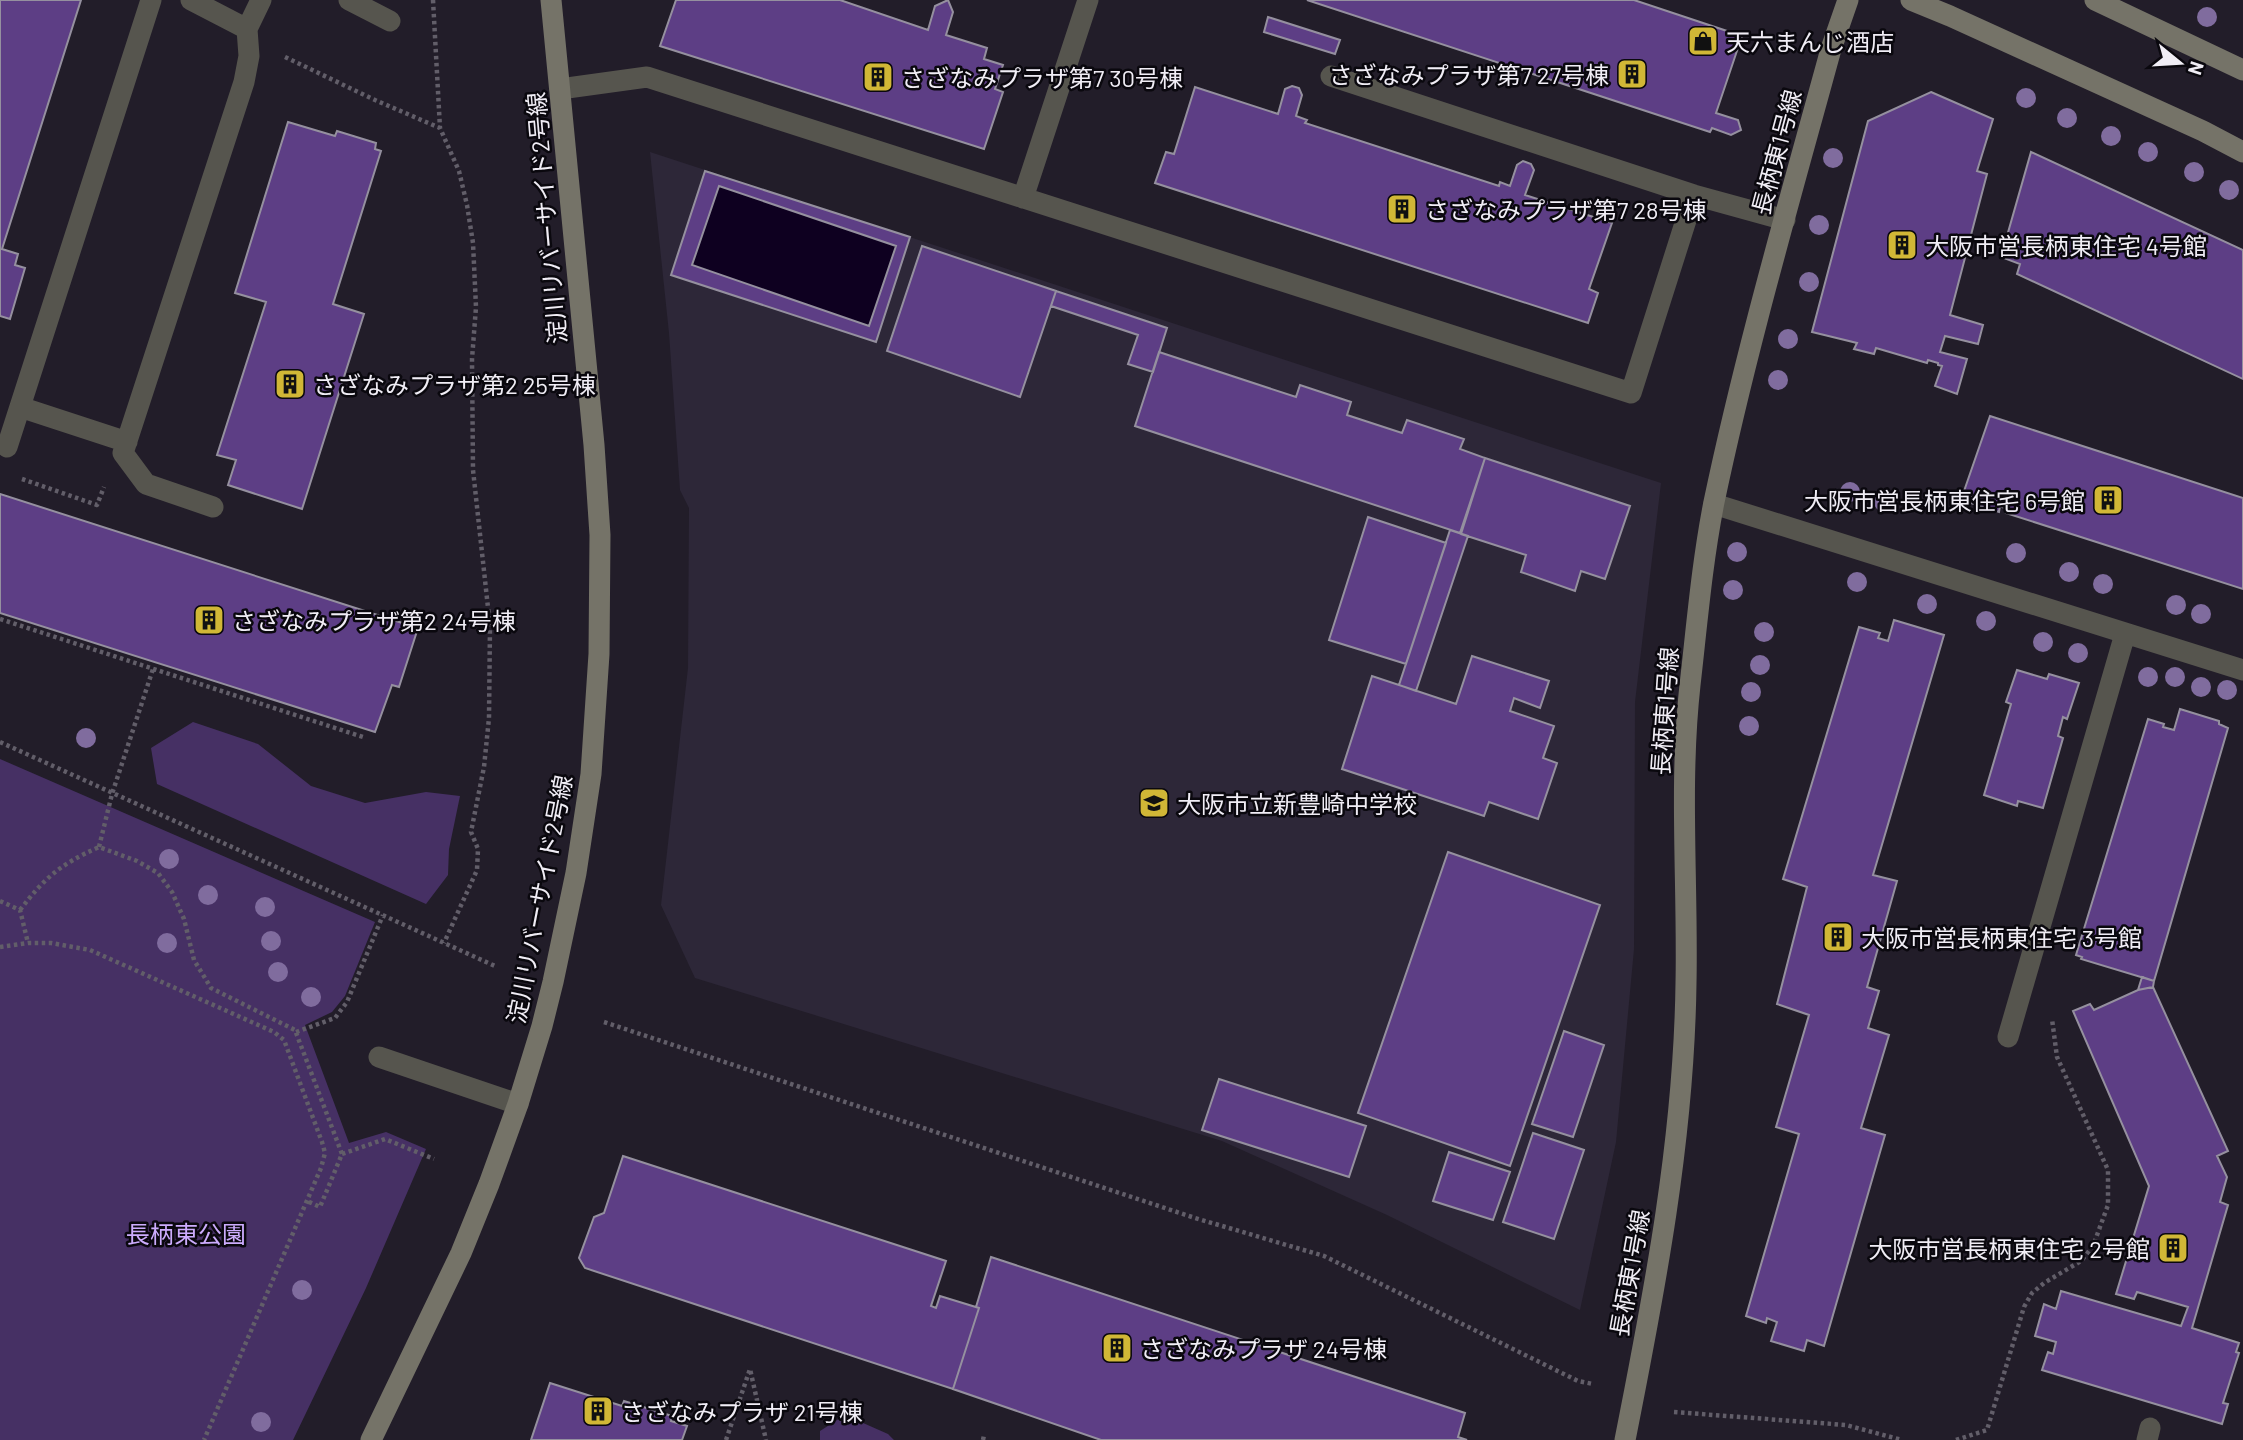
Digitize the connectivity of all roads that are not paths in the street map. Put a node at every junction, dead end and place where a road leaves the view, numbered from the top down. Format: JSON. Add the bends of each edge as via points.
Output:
{"nodes":[{"id":1,"x":151,"y":0,"type":"edge"},
{"id":2,"x":191,"y":0,"type":"edge"},
{"id":3,"x":261,"y":0,"type":"edge"},
{"id":4,"x":349,"y":0,"type":"edge"},
{"id":5,"x":551,"y":0,"type":"edge"},
{"id":6,"x":1088,"y":0,"type":"edge"},
{"id":7,"x":1848,"y":0,"type":"edge"},
{"id":8,"x":1910,"y":0,"type":"edge"},
{"id":9,"x":2095,"y":0,"type":"edge"},
{"id":10,"x":390,"y":21,"type":"dead end"},
{"id":11,"x":247,"y":29,"type":"junction"},
{"id":12,"x":2243,"y":70,"type":"edge"},
{"id":13,"x":1331,"y":76,"type":"dead end"},
{"id":14,"x":560,"y":89,"type":"junction"},
{"id":15,"x":2243,"y":152,"type":"edge"},
{"id":16,"x":1694,"y":195,"type":"junction"},
{"id":17,"x":1023,"y":198,"type":"junction"},
{"id":18,"x":1786,"y":220,"type":"junction"},
{"id":19,"x":20,"y":407,"type":"junction"},
{"id":20,"x":8,"y":447,"type":"dead end"},
{"id":21,"x":128,"y":452,"type":"junction"},
{"id":22,"x":1714,"y":504,"type":"junction"},
{"id":23,"x":213,"y":507,"type":"dead end"},
{"id":24,"x":2125,"y":634,"type":"junction"},
{"id":25,"x":2243,"y":670,"type":"edge"},
{"id":26,"x":2008,"y":1037,"type":"dead end"},
{"id":27,"x":379,"y":1057,"type":"dead end"},
{"id":28,"x":518,"y":1104,"type":"junction"},
{"id":29,"x":371,"y":1440,"type":"edge"},
{"id":30,"x":1625,"y":1440,"type":"edge"}],
"edges":[{"from":1,"to":19,"type":"lane"},
{"from":2,"to":11,"type":"lane"},
{"from":3,"to":11,"type":"lane"},
{"from":4,"to":10,"type":"lane"},
{"from":5,"to":14,"type":"street","name":"淀川リバーサイド2号線"},
{"from":6,"to":17,"type":"lane"},
{"from":7,"to":18,"type":"street","name":"長柄東1号線"},
{"from":8,"to":15,"type":"street"},
{"from":9,"to":12,"type":"street"},
{"from":11,"to":21,"type":"lane","via":[[249,56],[244,82]]},
{"from":13,"to":16,"type":"lane"},
{"from":14,"to":17,"type":"lane","via":[[647,77]]},
{"from":14,"to":28,"type":"street","name":"淀川リバーサイド2号線","via":[[599,509],[599,654],[591,774],[576,873],[545,1015]]},
{"from":16,"to":17,"type":"lane","via":[[1631,393]]},
{"from":16,"to":18,"type":"lane"},
{"from":18,"to":22,"type":"street","name":"長柄東1号線"},
{"from":19,"to":20,"type":"lane"},
{"from":19,"to":21,"type":"lane"},
{"from":21,"to":23,"type":"lane","via":[[146,484]]},
{"from":22,"to":24,"type":"lane"},
{"from":22,"to":30,"type":"street","name":"長柄東1号線","via":[[1689,691],[1684,807],[1686,983],[1674,1156],[1657,1278]]},
{"from":24,"to":25,"type":"lane"},
{"from":24,"to":26,"type":"lane"},
{"from":27,"to":28,"type":"lane"},
{"from":28,"to":29,"type":"street","name":"淀川リバーサイド2号線","via":[[461,1253]]}]}
